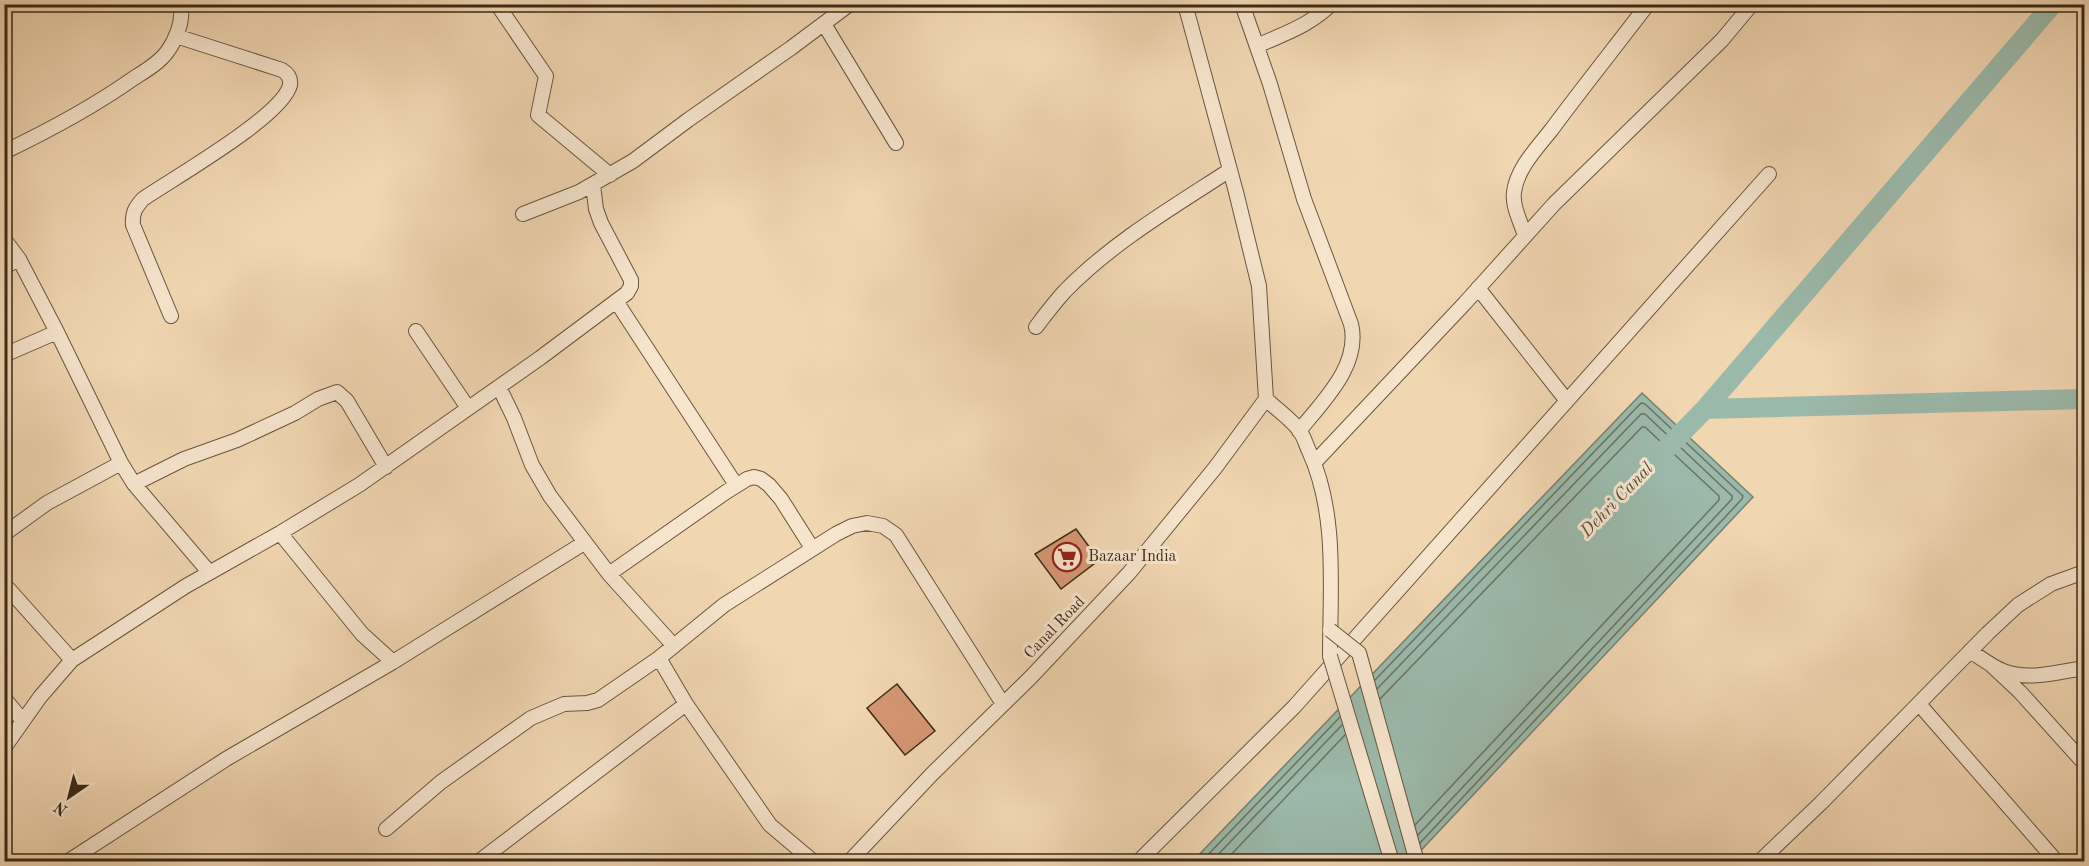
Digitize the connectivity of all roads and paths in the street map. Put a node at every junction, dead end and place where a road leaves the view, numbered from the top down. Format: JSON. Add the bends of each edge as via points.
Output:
{"nodes":[{"id":1,"x":181,"y":4,"type":"edge"},
{"id":2,"x":497,"y":4,"type":"edge"},
{"id":3,"x":850,"y":4,"type":"edge"},
{"id":4,"x":1185,"y":4,"type":"edge"},
{"id":5,"x":1242,"y":4,"type":"edge"},
{"id":6,"x":1331,"y":4,"type":"edge"},
{"id":7,"x":1648,"y":4,"type":"edge"},
{"id":8,"x":1752,"y":4,"type":"edge"},
{"id":9,"x":833,"y":9,"type":"edge"},
{"id":10,"x":824,"y":24,"type":"junction"},
{"id":11,"x":176,"y":36,"type":"junction"},
{"id":12,"x":1257,"y":46,"type":"junction"},
{"id":13,"x":896,"y":143,"type":"dead end"},
{"id":14,"x":4,"y":152,"type":"edge"},
{"id":15,"x":1230,"y":170,"type":"junction"},
{"id":16,"x":1769,"y":174,"type":"dead end"},
{"id":17,"x":610,"y":175,"type":"junction"},
{"id":18,"x":593,"y":185,"type":"junction"},
{"id":19,"x":523,"y":214,"type":"dead end"},
{"id":20,"x":1525,"y":236,"type":"junction"},
{"id":21,"x":4,"y":239,"type":"edge"},
{"id":22,"x":19,"y":259,"type":"junction"},
{"id":23,"x":4,"y":267,"type":"edge"},
{"id":24,"x":1478,"y":288,"type":"junction"},
{"id":25,"x":616,"y":301,"type":"junction"},
{"id":26,"x":171,"y":316,"type":"dead end"},
{"id":27,"x":1036,"y":327,"type":"dead end"},
{"id":28,"x":416,"y":331,"type":"dead end"},
{"id":29,"x":57,"y":332,"type":"junction"},
{"id":30,"x":4,"y":355,"type":"edge"},
{"id":31,"x":499,"y":387,"type":"junction"},
{"id":32,"x":1266,"y":399,"type":"junction"},
{"id":33,"x":1567,"y":400,"type":"junction"},
{"id":34,"x":468,"y":408,"type":"junction"},
{"id":35,"x":1299,"y":430,"type":"junction"},
{"id":36,"x":1314,"y":463,"type":"junction"},
{"id":37,"x":121,"y":464,"type":"junction"},
{"id":38,"x":386,"y":467,"type":"junction"},
{"id":39,"x":134,"y":484,"type":"junction"},
{"id":40,"x":736,"y":485,"type":"junction"},
{"id":41,"x":280,"y":533,"type":"junction"},
{"id":42,"x":4,"y":534,"type":"edge"},
{"id":43,"x":584,"y":543,"type":"junction"},
{"id":44,"x":813,"y":548,"type":"junction"},
{"id":45,"x":209,"y":572,"type":"junction"},
{"id":46,"x":2085,"y":572,"type":"edge"},
{"id":47,"x":609,"y":574,"type":"junction"},
{"id":48,"x":4,"y":584,"type":"edge"},
{"id":49,"x":1330,"y":630,"type":"junction"},
{"id":50,"x":674,"y":646,"type":"junction"},
{"id":51,"x":1970,"y":651,"type":"junction"},
{"id":52,"x":658,"y":658,"type":"junction"},
{"id":53,"x":72,"y":660,"type":"junction"},
{"id":54,"x":393,"y":662,"type":"junction"},
{"id":55,"x":1990,"y":664,"type":"junction"},
{"id":56,"x":2085,"y":668,"type":"edge"},
{"id":57,"x":4,"y":698,"type":"edge"},
{"id":58,"x":686,"y":704,"type":"junction"},
{"id":59,"x":1003,"y":704,"type":"junction"},
{"id":60,"x":1919,"y":704,"type":"junction"},
{"id":61,"x":23,"y":721,"type":"junction"},
{"id":62,"x":4,"y":748,"type":"edge"},
{"id":63,"x":2085,"y":763,"type":"edge"},
{"id":64,"x":386,"y":829,"type":"dead end"},
{"id":65,"x":67,"y":861,"type":"edge"},
{"id":66,"x":478,"y":861,"type":"edge"},
{"id":67,"x":814,"y":861,"type":"edge"},
{"id":68,"x":849,"y":861,"type":"edge"},
{"id":69,"x":1138,"y":861,"type":"edge"},
{"id":70,"x":1392,"y":861,"type":"edge"},
{"id":71,"x":1417,"y":861,"type":"edge"},
{"id":72,"x":1759,"y":861,"type":"edge"},
{"id":73,"x":2057,"y":861,"type":"edge"}],
"edges":[{"from":1,"to":11,"type":"street","via":[[183,17]]},
{"from":2,"to":17,"type":"street","via":[[546,76],[538,115]]},
{"from":3,"to":9,"type":"street"},
{"from":4,"to":15,"type":"street"},
{"from":5,"to":12,"type":"street"},
{"from":6,"to":12,"type":"street","via":[[1307,24]]},
{"from":7,"to":20,"type":"street","via":[[1516,181],[1516,209]]},
{"from":8,"to":20,"type":"street","via":[[1722,40]]},
{"from":9,"to":10,"type":"street"},
{"from":10,"to":13,"type":"street"},
{"from":10,"to":17,"type":"street"},
{"from":11,"to":14,"type":"street","via":[[166,54],[119,89]]},
{"from":11,"to":26,"type":"street","via":[[282,70],[290,79],[286,93],[248,129],[136,207],[133,225]]},
{"from":12,"to":35,"type":"street","via":[[1304,199],[1354,336],[1353,348],[1338,381]]},
{"from":15,"to":27,"type":"street","via":[[1089,269]]},
{"from":15,"to":32,"type":"street","via":[[1259,286]]},
{"from":16,"to":33,"type":"street"},
{"from":17,"to":18,"type":"street"},
{"from":18,"to":19,"type":"street"},
{"from":18,"to":25,"type":"street","via":[[601,223],[631,280],[631,286]]},
{"from":20,"to":24,"type":"street"},
{"from":21,"to":22,"type":"street"},
{"from":22,"to":23,"type":"street"},
{"from":22,"to":29,"type":"street"},
{"from":24,"to":33,"type":"street"},
{"from":24,"to":36,"type":"street"},
{"from":25,"to":31,"type":"street"},
{"from":25,"to":40,"type":"street"},
{"from":28,"to":34,"type":"street"},
{"from":29,"to":30,"type":"street"},
{"from":29,"to":37,"type":"street"},
{"from":31,"to":34,"type":"street"},
{"from":31,"to":43,"type":"street","via":[[532,465]]},
{"from":32,"to":35,"type":"street"},
{"from":32,"to":59,"type":"street","name":"Canal Road","via":[[1136,566]]},
{"from":33,"to":69,"type":"street","via":[[1294,707]]},
{"from":34,"to":38,"type":"street"},
{"from":35,"to":36,"type":"street"},
{"from":36,"to":49,"type":"street","via":[[1329,536]]},
{"from":37,"to":39,"type":"street"},
{"from":37,"to":42,"type":"street","via":[[47,503]]},
{"from":38,"to":39,"type":"street","via":[[337,392]]},
{"from":38,"to":41,"type":"street"},
{"from":39,"to":45,"type":"street"},
{"from":40,"to":44,"type":"street","via":[[754,477],[769,485]]},
{"from":40,"to":47,"type":"street"},
{"from":41,"to":45,"type":"street"},
{"from":41,"to":54,"type":"street","via":[[362,634]]},
{"from":43,"to":47,"type":"street"},
{"from":43,"to":54,"type":"street"},
{"from":44,"to":50,"type":"street","via":[[724,605]]},
{"from":44,"to":59,"type":"street","via":[[852,526],[867,523],[883,526],[896,535]]},
{"from":45,"to":53,"type":"street"},
{"from":46,"to":51,"type":"street","via":[[2051,584],[2018,605]]},
{"from":47,"to":50,"type":"street"},
{"from":48,"to":53,"type":"street"},
{"from":49,"to":70,"type":"street","bridge":true,"via":[[1330,656]]},
{"from":49,"to":71,"type":"street","bridge":true,"via":[[1359,653]]},
{"from":50,"to":52,"type":"street"},
{"from":51,"to":55,"type":"street"},
{"from":51,"to":60,"type":"street"},
{"from":52,"to":58,"type":"street"},
{"from":52,"to":64,"type":"street","via":[[598,700],[564,704],[531,718],[441,782]]},
{"from":53,"to":61,"type":"street"},
{"from":54,"to":65,"type":"street","via":[[226,759]]},
{"from":55,"to":56,"type":"street","via":[[2031,675]]},
{"from":55,"to":63,"type":"street"},
{"from":57,"to":61,"type":"street"},
{"from":58,"to":66,"type":"street"},
{"from":58,"to":67,"type":"street","via":[[770,825]]},
{"from":59,"to":68,"type":"street","name":"Canal Road"},
{"from":60,"to":72,"type":"street"},
{"from":60,"to":73,"type":"street"},
{"from":61,"to":62,"type":"street"}]}
